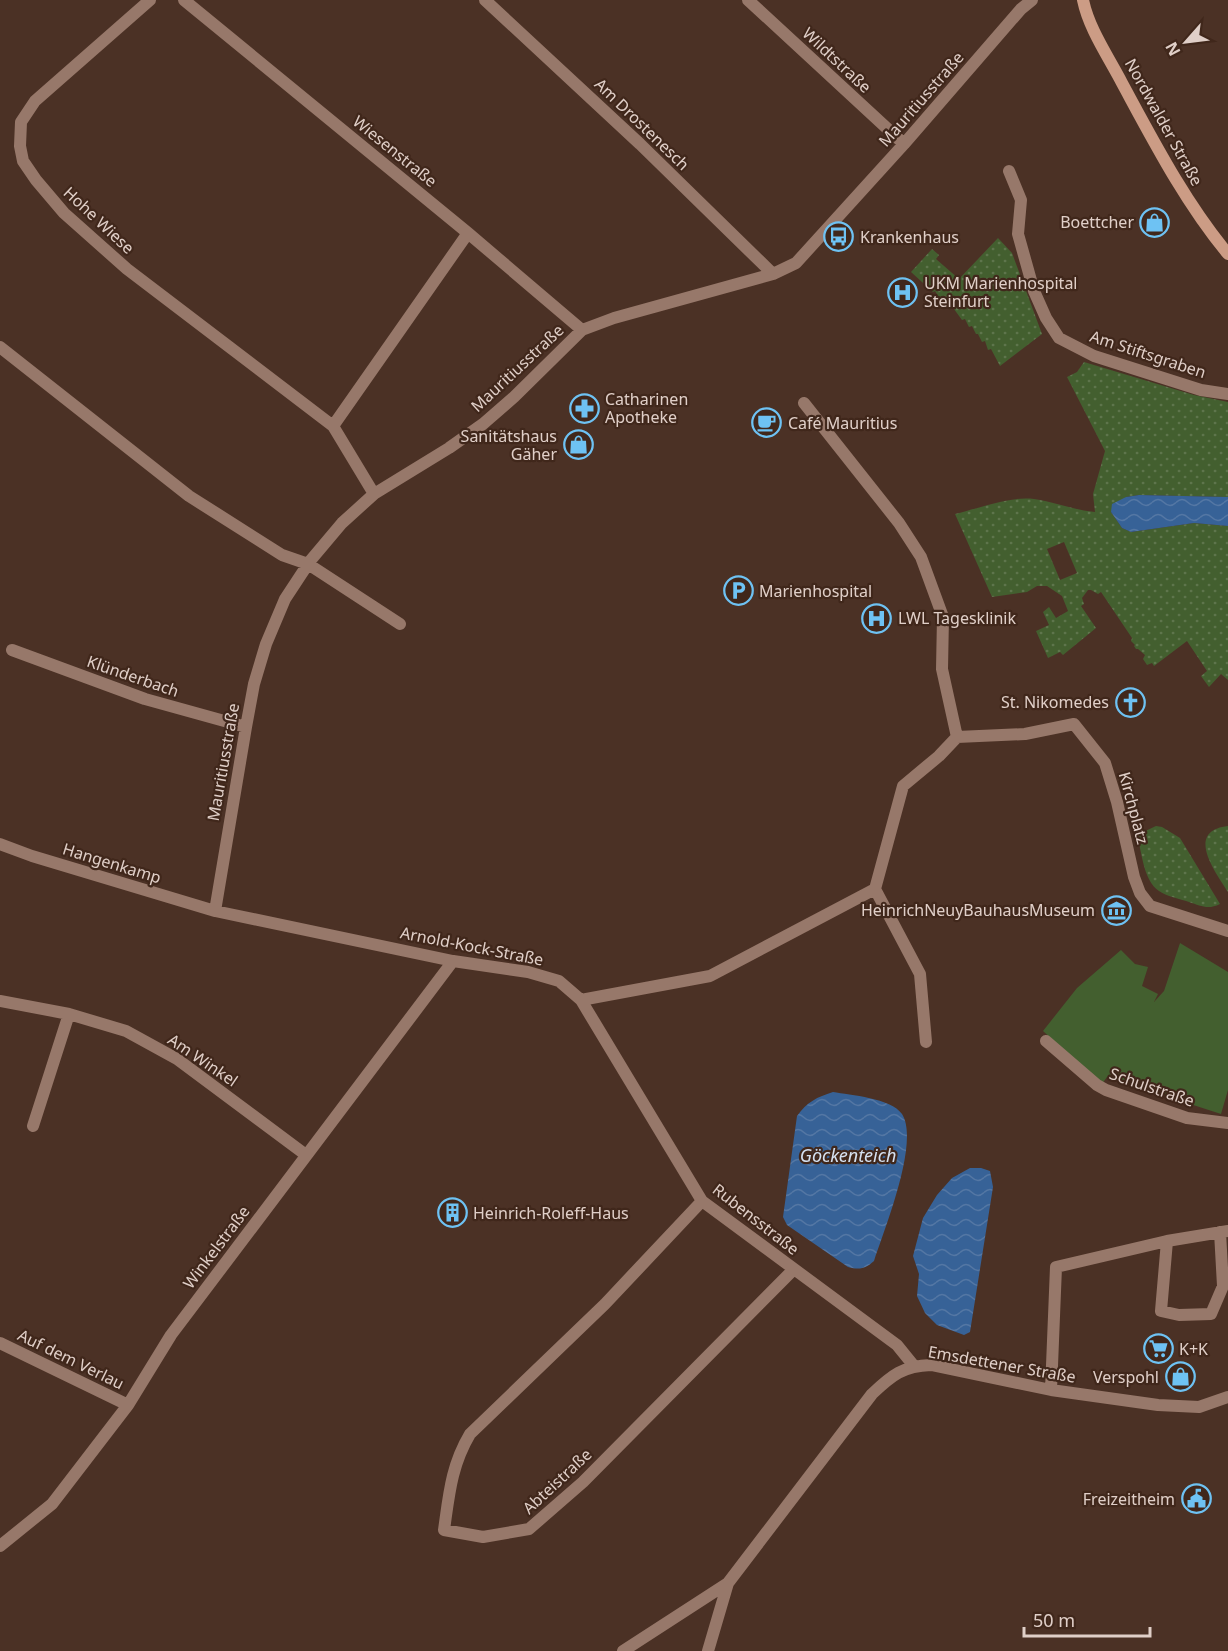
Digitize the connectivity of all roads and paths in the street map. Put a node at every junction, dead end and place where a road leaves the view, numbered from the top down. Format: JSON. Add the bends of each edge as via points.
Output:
{"nodes":[{"id":1,"x":150,"y":0,"type":"edge"},
{"id":2,"x":184,"y":0,"type":"edge"},
{"id":3,"x":748,"y":0,"type":"edge"},
{"id":4,"x":1032,"y":0,"type":"edge"},
{"id":5,"x":1083,"y":0,"type":"edge"},
{"id":6,"x":490,"y":1,"type":"edge"},
{"id":7,"x":1016,"y":4,"type":"edge"},
{"id":8,"x":904,"y":144,"type":"junction"},
{"id":9,"x":1010,"y":171,"type":"dead end"},
{"id":10,"x":468,"y":233,"type":"junction"},
{"id":11,"x":1228,"y":254,"type":"edge"},
{"id":12,"x":773,"y":274,"type":"junction"},
{"id":13,"x":582,"y":330,"type":"junction"},
{"id":14,"x":0,"y":347,"type":"edge"},
{"id":15,"x":1228,"y":394,"type":"edge"},
{"id":16,"x":804,"y":403,"type":"dead end"},
{"id":17,"x":333,"y":426,"type":"junction"},
{"id":18,"x":374,"y":494,"type":"junction"},
{"id":19,"x":308,"y":564,"type":"junction"},
{"id":20,"x":400,"y":624,"type":"dead end"},
{"id":21,"x":12,"y":650,"type":"dead end"},
{"id":22,"x":246,"y":727,"type":"junction"},
{"id":23,"x":957,"y":737,"type":"junction"},
{"id":24,"x":0,"y":844,"type":"edge"},
{"id":25,"x":875,"y":889,"type":"junction"},
{"id":26,"x":215,"y":911,"type":"junction"},
{"id":27,"x":1228,"y":931,"type":"edge"},
{"id":28,"x":453,"y":961,"type":"junction"},
{"id":29,"x":581,"y":1000,"type":"junction"},
{"id":30,"x":0,"y":1001,"type":"edge"},
{"id":31,"x":69,"y":1014,"type":"junction"},
{"id":32,"x":1046,"y":1041,"type":"dead end"},
{"id":33,"x":926,"y":1042,"type":"dead end"},
{"id":34,"x":1228,"y":1123,"type":"edge"},
{"id":35,"x":33,"y":1126,"type":"dead end"},
{"id":36,"x":306,"y":1155,"type":"junction"},
{"id":37,"x":702,"y":1201,"type":"junction"},
{"id":38,"x":1224,"y":1231,"type":"edge"},
{"id":39,"x":1167,"y":1241,"type":"junction"},
{"id":40,"x":794,"y":1269,"type":"junction"},
{"id":41,"x":0,"y":1343,"type":"edge"},
{"id":42,"x":914,"y":1366,"type":"junction"},
{"id":43,"x":1051,"y":1390,"type":"junction"},
{"id":44,"x":1228,"y":1398,"type":"edge"},
{"id":45,"x":128,"y":1404,"type":"junction"},
{"id":46,"x":0,"y":1546,"type":"edge"},
{"id":47,"x":728,"y":1583,"type":"junction"},
{"id":48,"x":623,"y":1651,"type":"edge"},
{"id":49,"x":708,"y":1651,"type":"edge"}],
"edges":[{"from":1,"to":17,"type":"street","name":"Hohe Wiese","via":[[35,101],[21,122],[23,161],[64,213],[127,269]]},
{"from":2,"to":10,"type":"street","name":"Wiesenstraße"},
{"from":3,"to":8,"type":"street","name":"Wildtstraße"},
{"from":4,"to":7,"type":"street","name":"Mauritiusstraße"},
{"from":5,"to":11,"type":"street","name":"Nordwalder Straße","via":[[1091,24],[1175,178]]},
{"from":6,"to":12,"type":"street","name":"Am Drostenesch"},
{"from":7,"to":8,"type":"street","name":"Mauritiusstraße"},
{"from":8,"to":12,"type":"street","name":"Mauritiusstraße","via":[[796,263]]},
{"from":9,"to":15,"type":"street","name":"Am Stiftsgraben","via":[[1021,200],[1018,234],[1034,291],[1059,338],[1094,356],[1201,390]]},
{"from":10,"to":13,"type":"street","name":"Wiesenstraße"},
{"from":10,"to":17,"type":"street"},
{"from":12,"to":13,"type":"street","name":"Mauritiusstraße"},
{"from":13,"to":18,"type":"street","name":"Mauritiusstraße","via":[[483,424]]},
{"from":14,"to":19,"type":"street","via":[[189,496],[282,555]]},
{"from":16,"to":23,"type":"street","via":[[899,523],[921,557],[943,617],[942,669]]},
{"from":17,"to":18,"type":"street","name":"Hohe Wiese"},
{"from":18,"to":19,"type":"street","name":"Mauritiusstraße","via":[[342,523]]},
{"from":19,"to":20,"type":"street"},
{"from":19,"to":22,"type":"street","name":"Mauritiusstraße","via":[[285,599],[266,644]]},
{"from":21,"to":22,"type":"street","name":"Klünderbach","via":[[145,699]]},
{"from":22,"to":26,"type":"street","name":"Mauritiusstraße"},
{"from":23,"to":25,"type":"street","via":[[903,786]]},
{"from":23,"to":27,"type":"street","name":"Kirchplatz","via":[[1025,734],[1074,724],[1105,763],[1140,893],[1150,906]]},
{"from":24,"to":26,"type":"street","name":"Hangenkamp"},
{"from":25,"to":29,"type":"street","via":[[710,976]]},
{"from":25,"to":33,"type":"street","via":[[920,974]]},
{"from":26,"to":28,"type":"street","name":"Arnold-Kock-Straße"},
{"from":28,"to":29,"type":"street","name":"Arnold-Kock-Straße","via":[[528,972],[559,981]]},
{"from":28,"to":36,"type":"street","name":"Winkelstraße"},
{"from":29,"to":37,"type":"street","name":"Rubensstraße"},
{"from":30,"to":31,"type":"street","name":"Am Winkel"},
{"from":31,"to":35,"type":"street"},
{"from":31,"to":36,"type":"street","name":"Am Winkel","via":[[126,1031],[177,1059]]},
{"from":32,"to":34,"type":"street","name":"Schulstraße","via":[[1106,1090],[1187,1118]]},
{"from":36,"to":45,"type":"street","name":"Winkelstraße","via":[[171,1335]]},
{"from":37,"to":40,"type":"street","name":"Rubensstraße"},
{"from":37,"to":40,"type":"street","name":"Abteistraße","via":[[605,1304],[470,1434],[453,1472],[444,1530],[483,1538],[530,1529],[583,1482]]},
{"from":38,"to":39,"type":"street"},
{"from":38,"to":39,"type":"street","via":[[1223,1286],[1211,1314],[1161,1311]]},
{"from":39,"to":43,"type":"street","via":[[1056,1267]]},
{"from":40,"to":42,"type":"street","name":"Rubensstraße","via":[[897,1345]]},
{"from":41,"to":45,"type":"street","name":"Auf dem Verlau"},
{"from":42,"to":43,"type":"street","name":"Emsdettener Straße","via":[[931,1365]]},
{"from":42,"to":47,"type":"street","name":"Emsdettener Straße","via":[[891,1375],[872,1394]]},
{"from":43,"to":44,"type":"street","name":"Emsdettener Straße","via":[[1198,1407]]},
{"from":45,"to":46,"type":"street","name":"Winkelstraße","via":[[52,1504]]},
{"from":47,"to":48,"type":"street","name":"Emsdettener Straße"},
{"from":47,"to":49,"type":"street","name":"Emsdettener Straße"}]}
